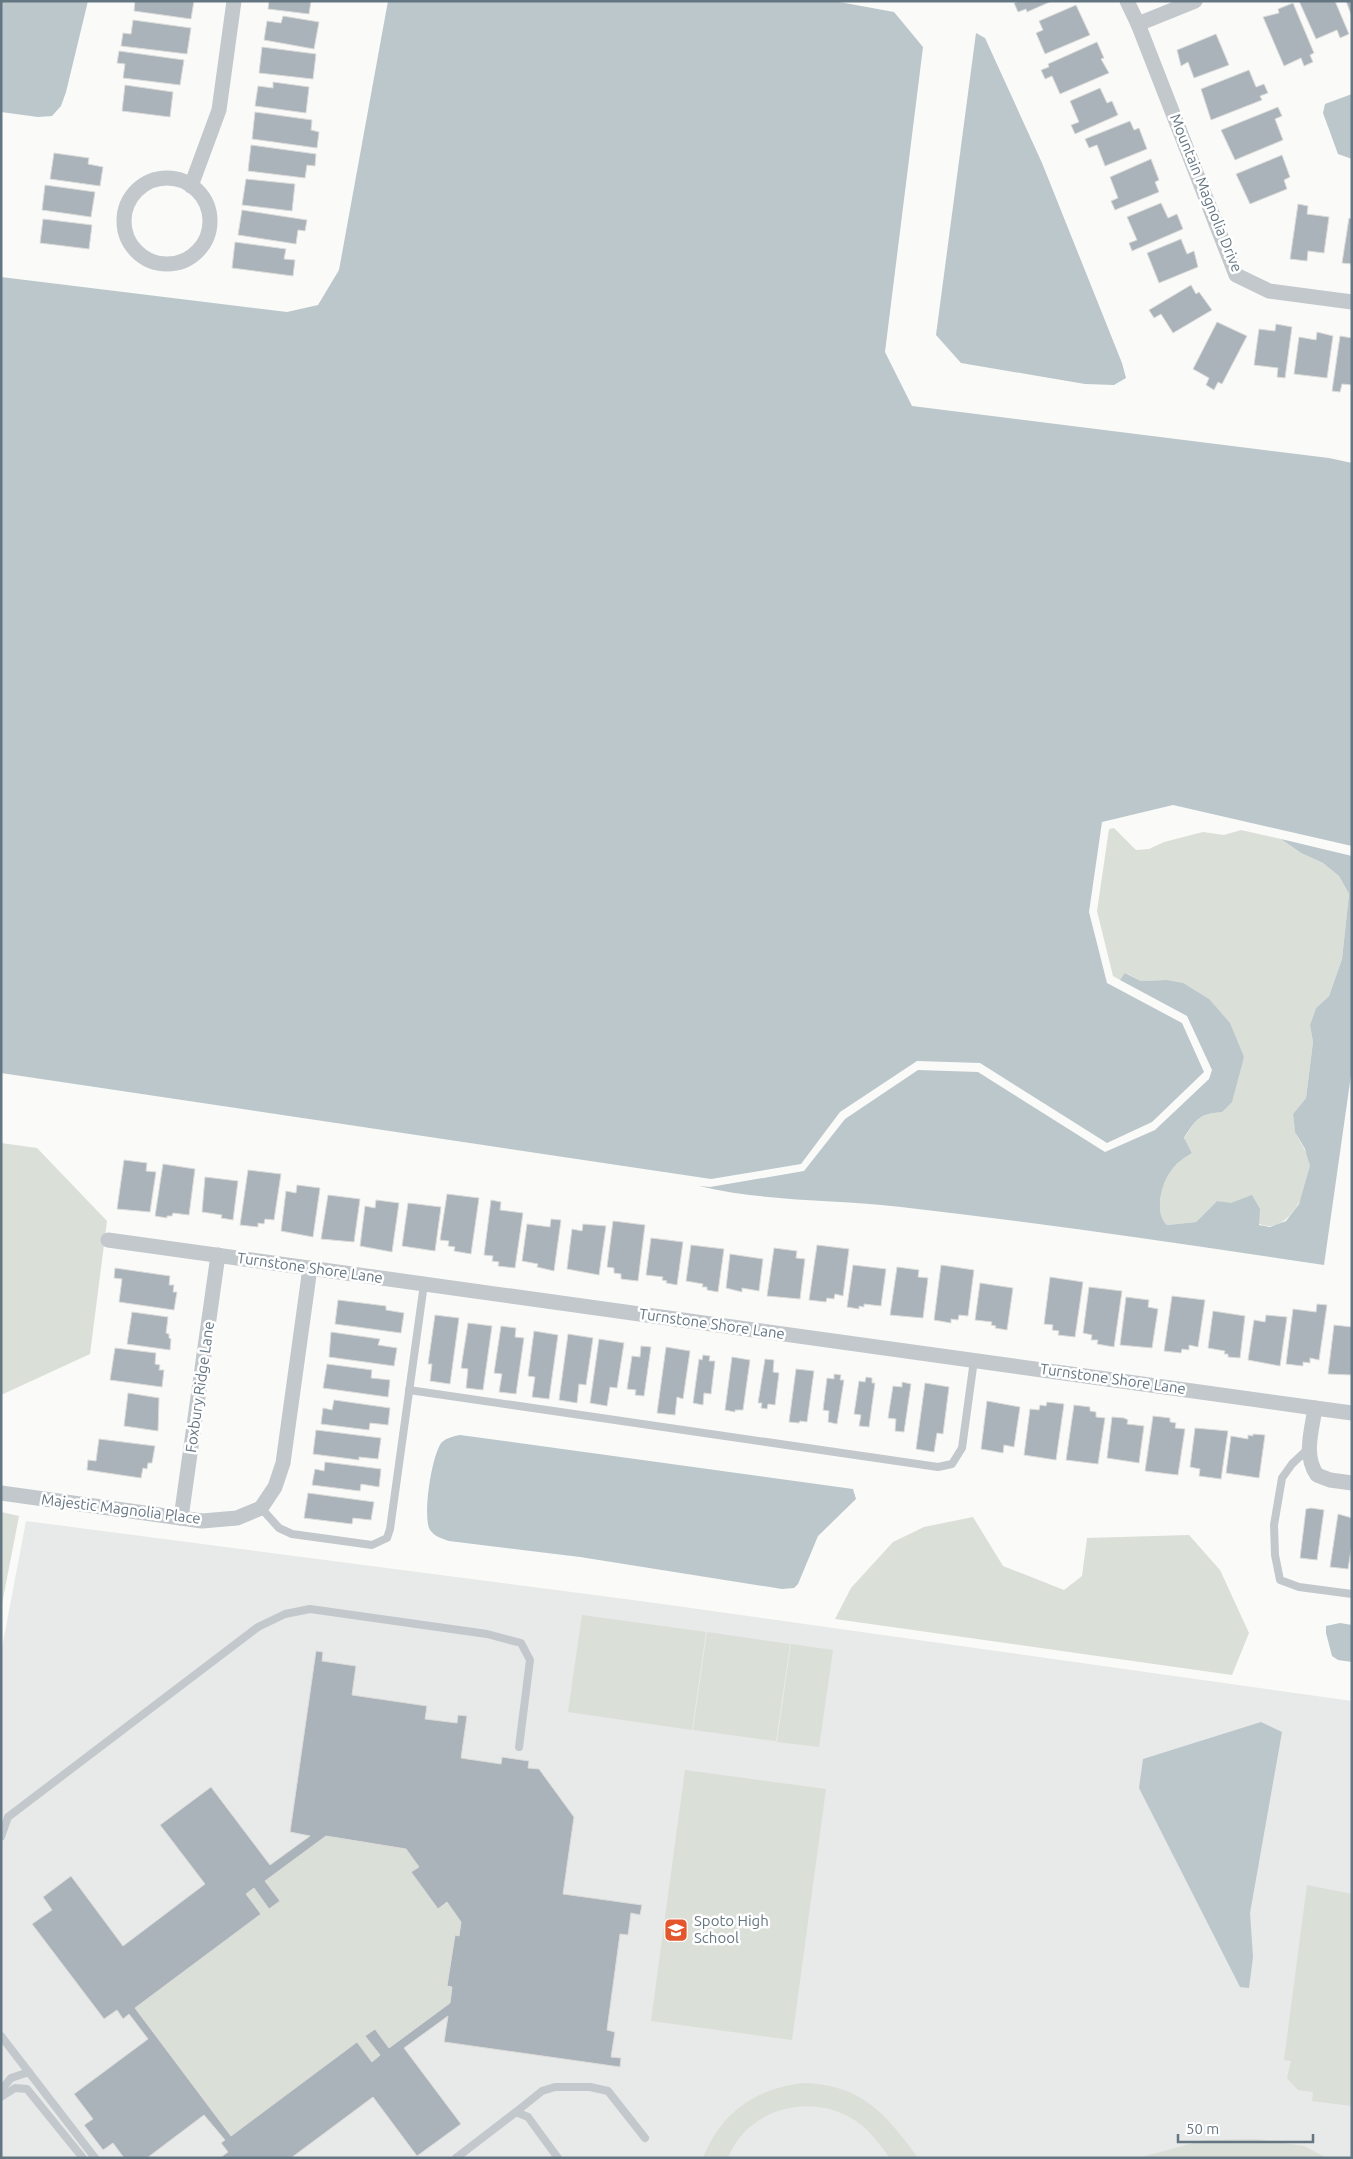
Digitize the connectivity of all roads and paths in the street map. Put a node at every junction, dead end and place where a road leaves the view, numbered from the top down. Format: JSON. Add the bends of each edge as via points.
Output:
{"nodes":[{"id":1,"x":234,"y":1,"type":"edge"},
{"id":2,"x":1127,"y":1,"type":"edge"},
{"id":3,"x":1195,"y":1,"type":"edge"},
{"id":4,"x":1138,"y":24,"type":"junction"},
{"id":5,"x":191,"y":186,"type":"junction"},
{"id":6,"x":1352,"y":302,"type":"edge"},
{"id":7,"x":108,"y":1240,"type":"dead end"},
{"id":8,"x":218,"y":1255,"type":"junction"},
{"id":9,"x":310,"y":1268,"type":"junction"},
{"id":10,"x":424,"y":1284,"type":"junction"},
{"id":11,"x":974,"y":1360,"type":"junction"},
{"id":12,"x":409,"y":1390,"type":"junction"},
{"id":13,"x":1315,"y":1408,"type":"junction"},
{"id":14,"x":1352,"y":1413,"type":"edge"},
{"id":15,"x":1309,"y":1448,"type":"junction"},
{"id":16,"x":1352,"y":1483,"type":"edge"},
{"id":17,"x":1,"y":1493,"type":"edge"},
{"id":18,"x":261,"y":1508,"type":"junction"},
{"id":19,"x":181,"y":1518,"type":"junction"},
{"id":20,"x":1352,"y":1594,"type":"edge"},
{"id":21,"x":519,"y":1747,"type":"dead end"},
{"id":22,"x":1,"y":1837,"type":"edge"},
{"id":23,"x":1,"y":2036,"type":"edge"},
{"id":24,"x":29,"y":2072,"type":"junction"},
{"id":25,"x":1,"y":2090,"type":"edge"},
{"id":26,"x":1,"y":2098,"type":"edge"},
{"id":27,"x":516,"y":2112,"type":"junction"},
{"id":28,"x":645,"y":2138,"type":"dead end"},
{"id":29,"x":82,"y":2158,"type":"edge"},
{"id":30,"x":96,"y":2158,"type":"edge"},
{"id":31,"x":456,"y":2158,"type":"edge"},
{"id":32,"x":558,"y":2158,"type":"edge"}],
"edges":[{"from":1,"to":5,"type":"street","via":[[219,110]]},
{"from":2,"to":4,"type":"street","name":"Mountain Magnolia Drive"},
{"from":3,"to":4,"type":"street"},
{"from":4,"to":6,"type":"street","name":"Mountain Magnolia Drive","via":[[1236,275],[1270,291]]},
{"from":5,"to":5,"type":"street","via":[[202,197],[209,218],[206,239],[197,252],[171,264],[156,263],[142,257],[126,236],[125,209],[131,197],[140,187],[159,180],[179,180]]},
{"from":7,"to":8,"type":"street","name":"Turnstone Shore Lane"},
{"from":8,"to":9,"type":"street","name":"Turnstone Shore Lane"},
{"from":8,"to":19,"type":"street","name":"Foxbury Ridge Lane"},
{"from":9,"to":10,"type":"street","name":"Turnstone Shore Lane"},
{"from":9,"to":18,"type":"street","via":[[283,1463],[275,1487]]},
{"from":10,"to":11,"type":"street","name":"Turnstone Shore Lane"},
{"from":10,"to":12,"type":"lane"},
{"from":11,"to":12,"type":"lane","via":[[962,1448],[952,1464],[938,1467]]},
{"from":11,"to":13,"type":"street","name":"Turnstone Shore Lane"},
{"from":12,"to":18,"type":"lane","via":[[390,1529],[383,1541],[372,1545],[292,1534],[279,1528]]},
{"from":13,"to":14,"type":"street","name":"Turnstone Shore Lane"},
{"from":13,"to":15,"type":"street"},
{"from":15,"to":16,"type":"street","via":[[1310,1461],[1317,1475]]},
{"from":15,"to":20,"type":"lane","via":[[1282,1478],[1274,1525],[1274,1555],[1280,1580],[1299,1587]]},
{"from":17,"to":19,"type":"street","name":"Majestic Magnolia Place"},
{"from":18,"to":19,"type":"street","name":"Majestic Magnolia Place","via":[[237,1518],[202,1521]]},
{"from":21,"to":22,"type":"lane","via":[[530,1660],[521,1643],[487,1634],[310,1609],[285,1614],[258,1627],[8,1817]]},
{"from":23,"to":24,"type":"lane"},
{"from":24,"to":25,"type":"lane","via":[[11,2078]]},
{"from":24,"to":30,"type":"lane"},
{"from":26,"to":29,"type":"lane","via":[[15,2088],[27,2089]]},
{"from":27,"to":28,"type":"lane","via":[[542,2091],[555,2087],[590,2087],[608,2091]]},
{"from":27,"to":31,"type":"lane"},
{"from":27,"to":32,"type":"lane","via":[[528,2117]]}]}
